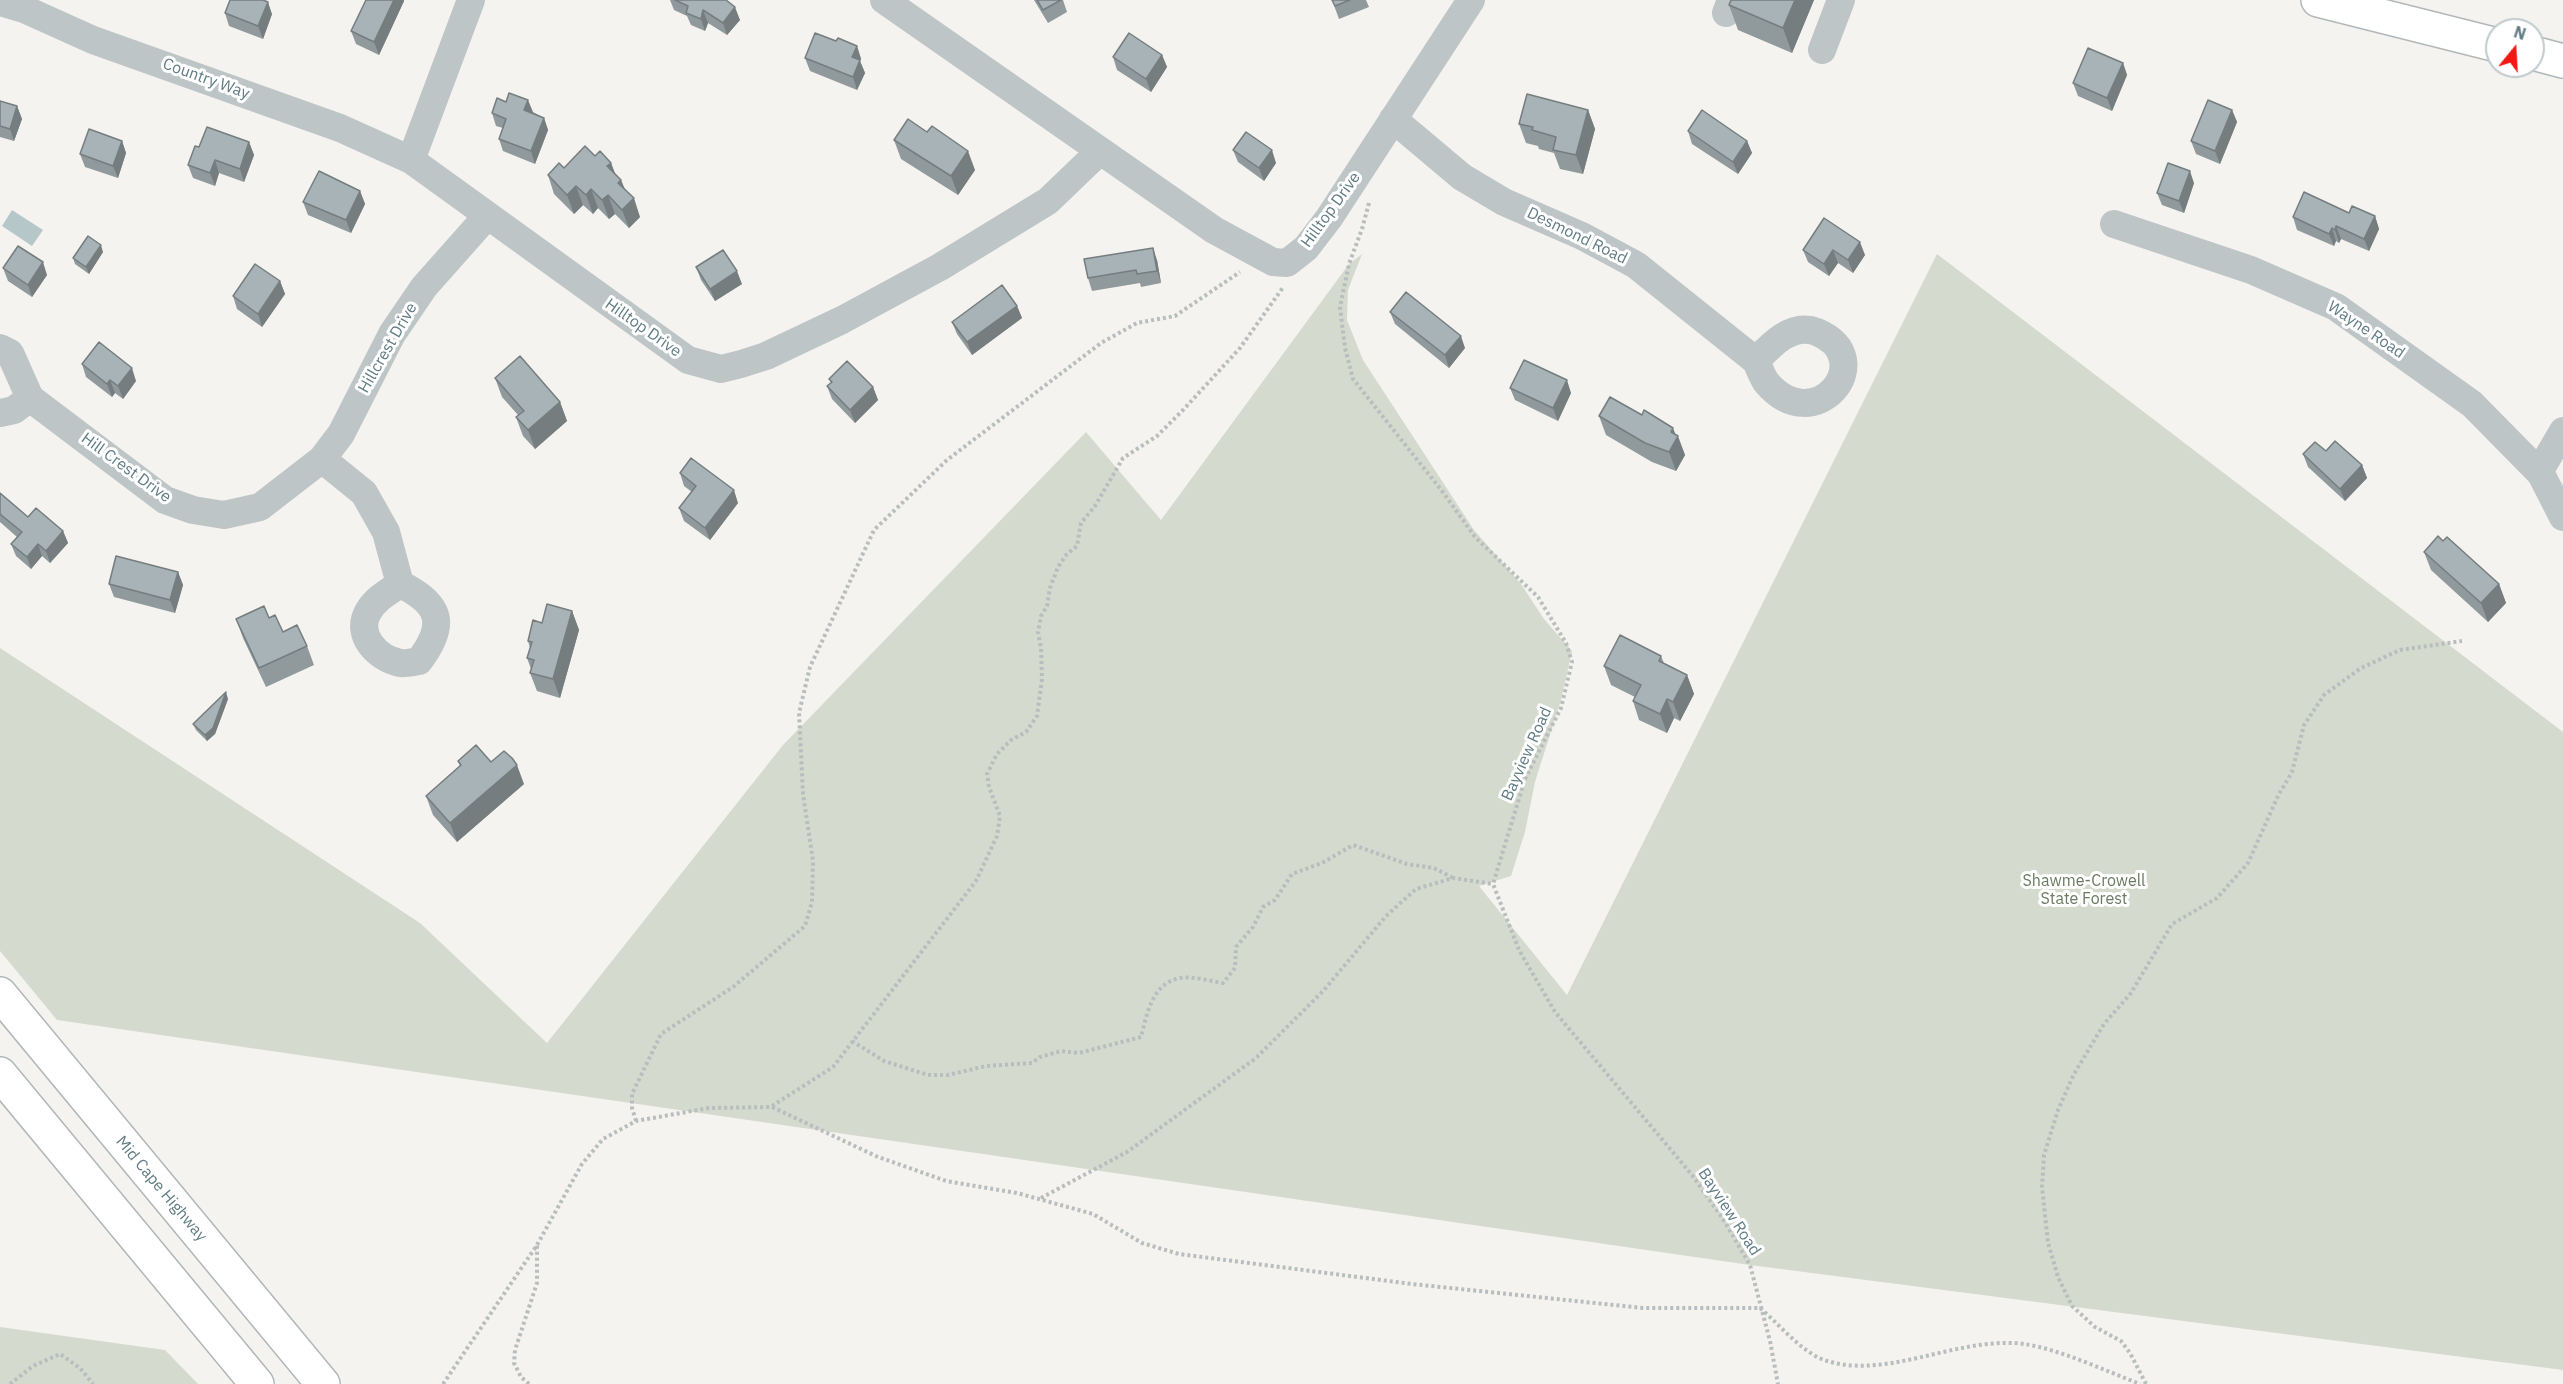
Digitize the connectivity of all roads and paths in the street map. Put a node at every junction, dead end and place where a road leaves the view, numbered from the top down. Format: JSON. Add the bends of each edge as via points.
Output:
{"nodes":[{"id":1,"x":471,"y":0,"type":"edge"},
{"id":2,"x":884,"y":0,"type":"edge"},
{"id":3,"x":1471,"y":0,"type":"edge"},
{"id":4,"x":1841,"y":0,"type":"edge"},
{"id":5,"x":2318,"y":0,"type":"edge"},
{"id":6,"x":17,"y":4,"type":"edge"},
{"id":7,"x":2485,"y":42,"type":"edge"},
{"id":8,"x":1822,"y":50,"type":"dead end"},
{"id":9,"x":2545,"y":57,"type":"edge"},
{"id":10,"x":2563,"y":61,"type":"edge"},
{"id":11,"x":1393,"y":119,"type":"junction"},
{"id":12,"x":1100,"y":152,"type":"junction"},
{"id":13,"x":411,"y":160,"type":"junction"},
{"id":14,"x":1361,"y":169,"type":"junction"},
{"id":15,"x":487,"y":216,"type":"junction"},
{"id":16,"x":2114,"y":224,"type":"dead end"},
{"id":17,"x":1271,"y":259,"type":"junction"},
{"id":18,"x":0,"y":348,"type":"edge"},
{"id":19,"x":1756,"y":361,"type":"dead end"},
{"id":20,"x":30,"y":398,"type":"junction"},
{"id":21,"x":0,"y":414,"type":"edge"},
{"id":22,"x":2563,"y":431,"type":"edge"},
{"id":23,"x":322,"y":459,"type":"junction"},
{"id":24,"x":2539,"y":472,"type":"junction"},
{"id":25,"x":2563,"y":517,"type":"edge"},
{"id":26,"x":400,"y":584,"type":"dead end"},
{"id":27,"x":2462,"y":641,"type":"dead end"},
{"id":28,"x":1453,"y":878,"type":"junction"},
{"id":29,"x":1493,"y":884,"type":"junction"},
{"id":30,"x":0,"y":994,"type":"edge"},
{"id":31,"x":852,"y":1041,"type":"junction"},
{"id":32,"x":0,"y":1074,"type":"edge"},
{"id":33,"x":772,"y":1107,"type":"junction"},
{"id":34,"x":636,"y":1121,"type":"junction"},
{"id":35,"x":1040,"y":1199,"type":"junction"},
{"id":36,"x":537,"y":1245,"type":"junction"},
{"id":37,"x":1760,"y":1308,"type":"junction"},
{"id":38,"x":10,"y":1384,"type":"edge"},
{"id":39,"x":93,"y":1384,"type":"edge"},
{"id":40,"x":257,"y":1384,"type":"edge"},
{"id":41,"x":323,"y":1384,"type":"edge"},
{"id":42,"x":443,"y":1384,"type":"edge"},
{"id":43,"x":530,"y":1384,"type":"edge"},
{"id":44,"x":1778,"y":1384,"type":"edge"},
{"id":45,"x":2140,"y":1384,"type":"edge"},
{"id":46,"x":2146,"y":1384,"type":"edge"}],
"edges":[{"from":1,"to":13,"type":"street"},
{"from":2,"to":12,"type":"street"},
{"from":3,"to":11,"type":"street","name":"Hilltop Drive"},
{"from":4,"to":8,"type":"street"},
{"from":5,"to":7,"type":"main road"},
{"from":6,"to":13,"type":"street","name":"Country Way","via":[[93,40],[340,128]]},
{"from":9,"to":10,"type":"main road"},
{"from":11,"to":14,"type":"street","name":"Hilltop Drive"},
{"from":11,"to":19,"type":"street","name":"Desmond Road","via":[[1462,177],[1504,202],[1636,265]]},
{"from":12,"to":15,"type":"street","name":"Hilltop Drive","via":[[1048,201],[940,267],[794,343],[722,369],[688,360]]},
{"from":12,"to":17,"type":"street","via":[[1214,230]]},
{"from":13,"to":15,"type":"street","name":"Hilltop Drive"},
{"from":14,"to":17,"type":"street","name":"Hilltop Drive","via":[[1306,248],[1287,264]]},
{"from":14,"to":29,"type":"path","name":"Bayview Road","via":[[1369,187],[1368,208],[1349,264],[1340,307],[1353,379],[1475,537],[1538,597],[1566,643],[1572,662],[1561,708],[1525,779]]},
{"from":15,"to":23,"type":"street","name":"Hillcrest Drive","via":[[424,287],[399,325],[341,434]]},
{"from":16,"to":24,"type":"street","name":"Wayne Road","via":[[2251,270],[2336,307],[2472,404]]},
{"from":17,"to":31,"type":"path","via":[[1284,289],[1240,348],[1184,409],[1157,436],[1123,458],[1081,524],[1077,546],[1058,567],[1041,616],[1038,632],[1042,679],[1037,716],[1026,732],[997,754],[987,774],[1000,816],[997,836],[976,881]]},
{"from":17,"to":34,"type":"path","via":[[1176,316],[1137,323],[1101,343],[947,460],[874,530],[810,667],[799,712],[802,794],[813,861],[812,902],[805,926],[733,987],[661,1034],[632,1094]]},
{"from":18,"to":20,"type":"street","name":"Hill Crest Drive","via":[[10,353]]},
{"from":20,"to":21,"type":"street","via":[[14,410]]},
{"from":20,"to":23,"type":"street","name":"Hill Crest Drive","via":[[165,500],[193,510],[224,515],[260,507]]},
{"from":22,"to":24,"type":"street"},
{"from":23,"to":26,"type":"street","via":[[364,493],[386,532]]},
{"from":24,"to":25,"type":"street","name":"Wayne Road"},
{"from":27,"to":46,"type":"path","via":[[2400,650],[2361,668],[2324,695],[2304,725],[2292,772],[2248,863],[2217,898],[2172,924],[2131,993],[2104,1024],[2058,1110],[2044,1155],[2042,1187],[2048,1243],[2058,1277],[2072,1306],[2095,1327],[2121,1341]]},
{"from":28,"to":29,"type":"path"},
{"from":28,"to":31,"type":"path","via":[[1434,868],[1407,864],[1353,845],[1292,874],[1236,947],[1235,968],[1223,983],[1180,978],[1157,989],[1141,1037],[1095,1050],[1061,1051],[1032,1063],[928,1075],[884,1062]]},
{"from":28,"to":35,"type":"path","via":[[1416,889],[1386,916],[1324,990],[1256,1058],[1127,1152]]},
{"from":29,"to":37,"type":"path","name":"Bayview Road","via":[[1519,950],[1555,1012],[1692,1175],[1723,1219],[1750,1265]]},
{"from":30,"to":41,"type":"main road","name":"Mid Cape Highway"},
{"from":31,"to":33,"type":"path","via":[[833,1066]]},
{"from":32,"to":40,"type":"main road"},
{"from":33,"to":34,"type":"path","via":[[710,1108]]},
{"from":33,"to":35,"type":"path","via":[[878,1157],[936,1177]]},
{"from":34,"to":36,"type":"path","via":[[603,1139],[582,1164]]},
{"from":35,"to":37,"type":"path","via":[[1093,1214],[1142,1243],[1179,1254],[1643,1308]]},
{"from":36,"to":42,"type":"path"},
{"from":36,"to":43,"type":"path","via":[[537,1283],[514,1363]]},
{"from":37,"to":44,"type":"path","name":"Bayview Road"},
{"from":37,"to":45,"type":"path","via":[[1800,1346],[1842,1368],[1866,1370],[1991,1344],[2024,1344]]},
{"from":38,"to":39,"type":"path","via":[[33,1366],[60,1354],[80,1368]]}]}
